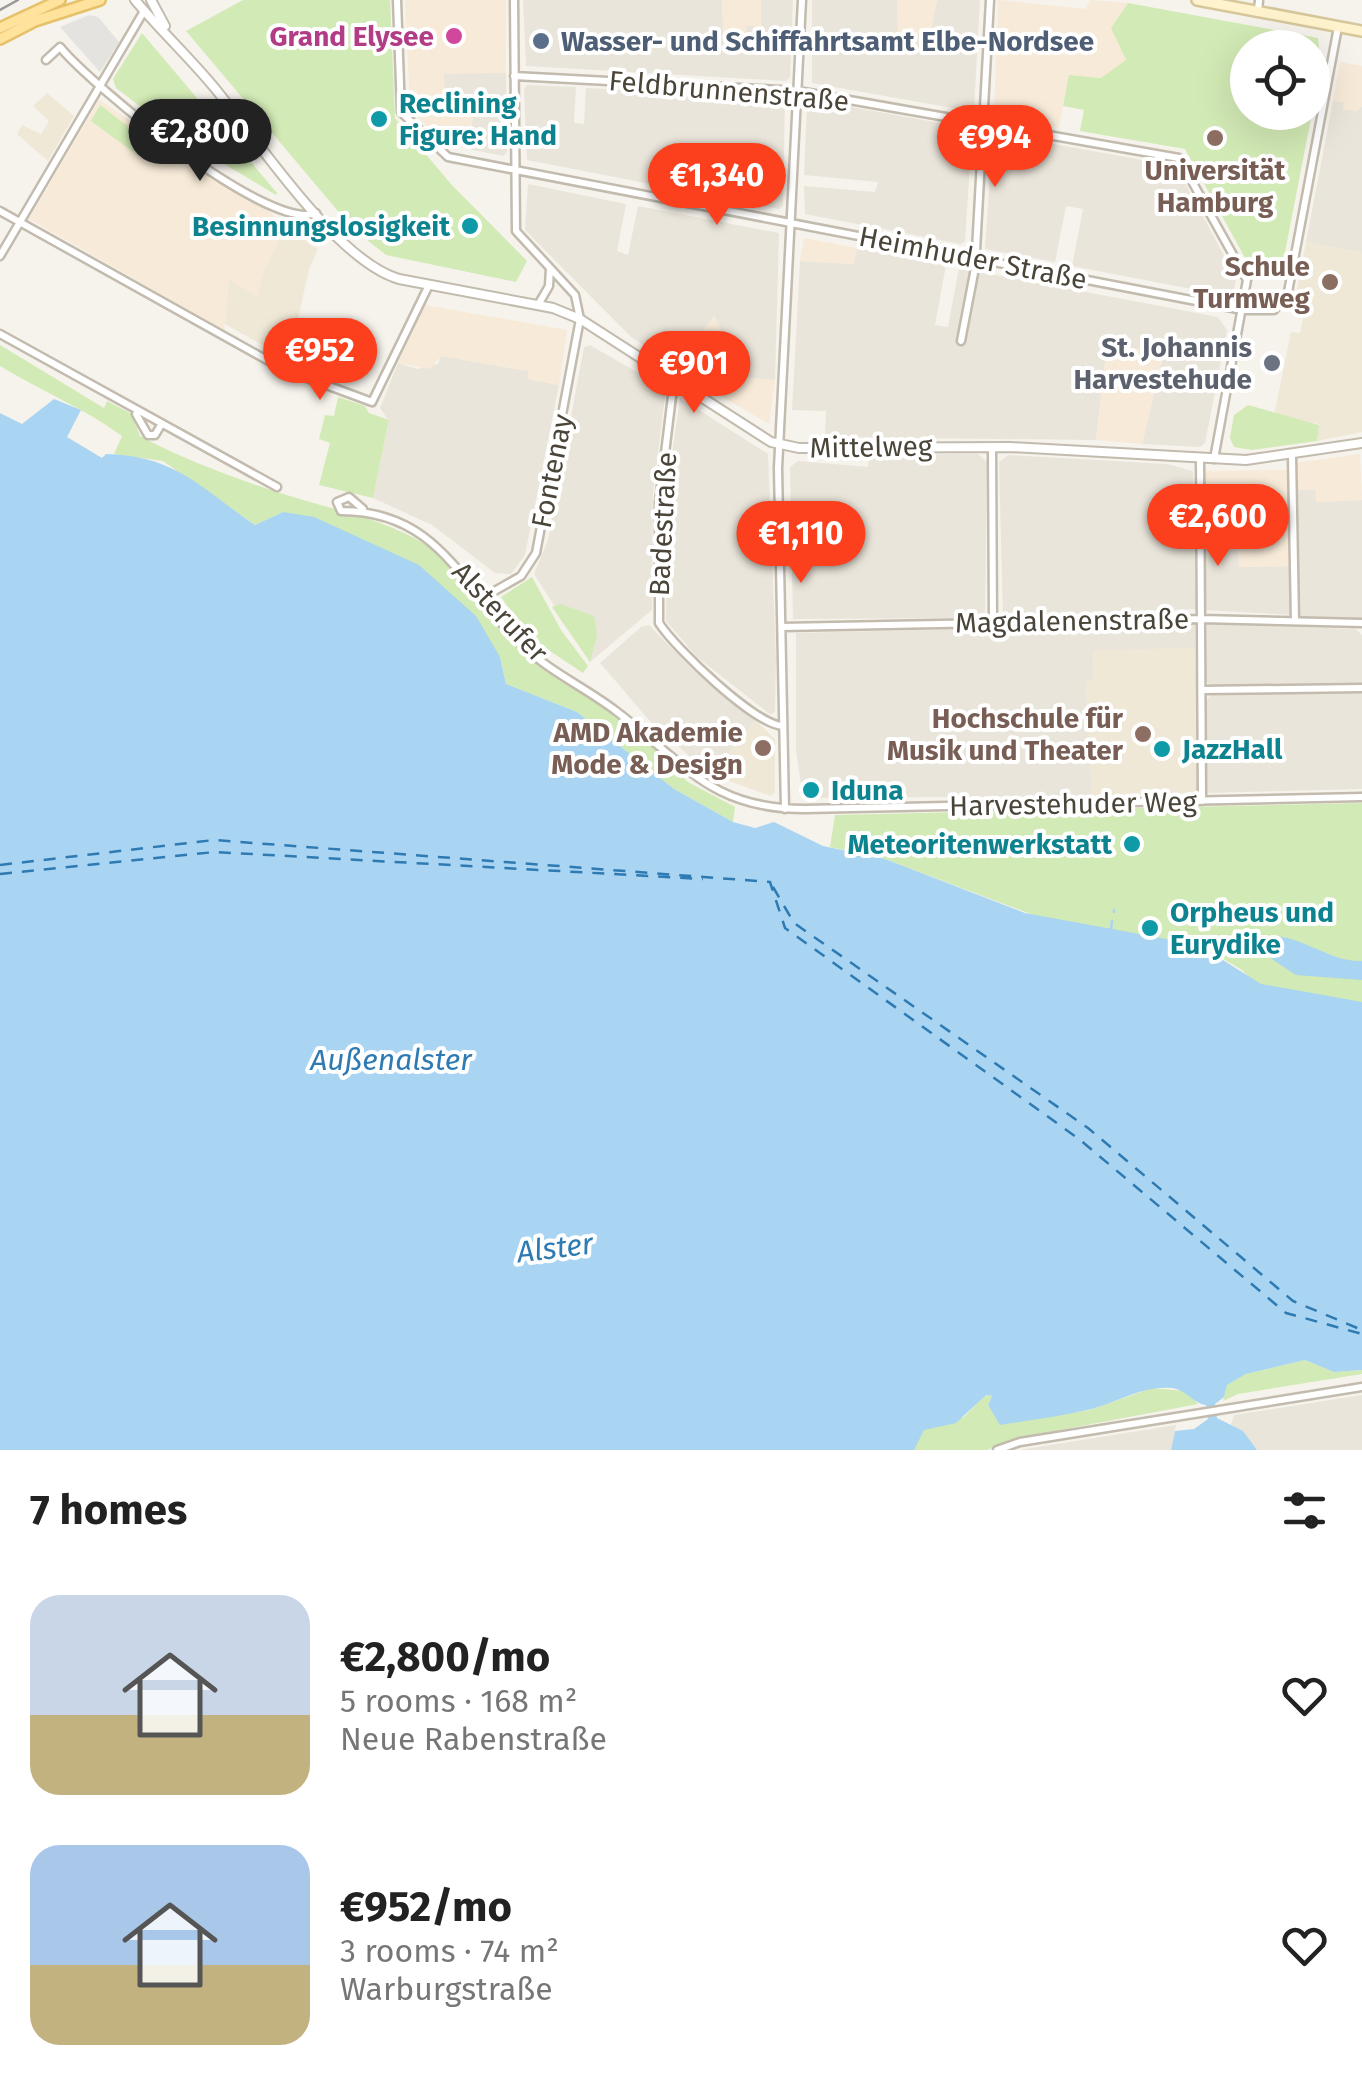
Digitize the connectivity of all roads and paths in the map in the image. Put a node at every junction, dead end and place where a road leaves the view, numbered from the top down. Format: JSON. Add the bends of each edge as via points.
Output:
{"nodes":[{"id":1,"x":60,"y":0,"type":"edge"},
{"id":2,"x":100,"y":0,"type":"edge"},
{"id":3,"x":135,"y":0,"type":"edge"},
{"id":4,"x":151,"y":0,"type":"edge"},
{"id":5,"x":397,"y":0,"type":"edge"},
{"id":6,"x":514,"y":0,"type":"edge"},
{"id":7,"x":802,"y":0,"type":"edge"},
{"id":8,"x":990,"y":0,"type":"edge"},
{"id":9,"x":1196,"y":0,"type":"edge"},
{"id":10,"x":1258,"y":6,"type":"edge"},
{"id":11,"x":144,"y":11,"type":"junction"},
{"id":12,"x":1338,"y":26,"type":"junction"},
{"id":13,"x":0,"y":28,"type":"edge"},
{"id":14,"x":1362,"y":31,"type":"edge"},
{"id":15,"x":169,"y":35,"type":"junction"},
{"id":16,"x":0,"y":39,"type":"edge"},
{"id":17,"x":46,"y":60,"type":"dead end"},
{"id":18,"x":514,"y":76,"type":"junction"},
{"id":19,"x":98,"y":88,"type":"junction"},
{"id":20,"x":798,"y":91,"type":"junction"},
{"id":21,"x":982,"y":122,"type":"junction"},
{"id":22,"x":514,"y":169,"type":"junction"},
{"id":23,"x":0,"y":211,"type":"edge"},
{"id":24,"x":316,"y":213,"type":"junction"},
{"id":25,"x":20,"y":222,"type":"junction"},
{"id":26,"x":792,"y":224,"type":"junction"},
{"id":27,"x":0,"y":256,"type":"edge"},
{"id":28,"x":974,"y":258,"type":"junction"},
{"id":29,"x":550,"y":266,"type":"junction"},
{"id":30,"x":429,"y":285,"type":"junction"},
{"id":31,"x":538,"y":305,"type":"junction"},
{"id":32,"x":1243,"y":310,"type":"junction"},
{"id":33,"x":580,"y":319,"type":"junction"},
{"id":34,"x":0,"y":334,"type":"edge"},
{"id":35,"x":961,"y":341,"type":"dead end"},
{"id":36,"x":678,"y":383,"type":"junction"},
{"id":37,"x":132,"y":409,"type":"junction"},
{"id":38,"x":161,"y":425,"type":"junction"},
{"id":39,"x":1362,"y":444,"type":"edge"},
{"id":40,"x":780,"y":445,"type":"junction"},
{"id":41,"x":992,"y":447,"type":"junction"},
{"id":42,"x":1292,"y":456,"type":"junction"},
{"id":43,"x":1200,"y":458,"type":"junction"},
{"id":44,"x":1214,"y":459,"type":"junction"},
{"id":45,"x":277,"y":487,"type":"dead end"},
{"id":46,"x":362,"y":509,"type":"dead end"},
{"id":47,"x":484,"y":598,"type":"junction"},
{"id":48,"x":1201,"y":619,"type":"junction"},
{"id":49,"x":1296,"y":621,"type":"junction"},
{"id":50,"x":994,"y":622,"type":"junction"},
{"id":51,"x":1362,"y":623,"type":"edge"},
{"id":52,"x":782,"y":627,"type":"junction"},
{"id":53,"x":1362,"y":688,"type":"edge"},
{"id":54,"x":1202,"y":690,"type":"junction"},
{"id":55,"x":783,"y":726,"type":"junction"},
{"id":56,"x":1362,"y":797,"type":"edge"},
{"id":57,"x":1202,"y":801,"type":"junction"},
{"id":58,"x":785,"y":810,"type":"junction"},
{"id":59,"x":1362,"y":1387,"type":"edge"},
{"id":60,"x":997,"y":1450,"type":"edge"}],
"edges":[{"from":1,"to":13,"type":"main road"},
{"from":2,"to":16,"type":"main road"},
{"from":3,"to":11,"type":"street","name":"Mittelweg"},
{"from":4,"to":15,"type":"street","name":"Mittelweg"},
{"from":5,"to":22,"type":"street","name":"Heimhuder Straße","via":[[401,112],[438,152]]},
{"from":6,"to":18,"type":"street"},
{"from":7,"to":20,"type":"street"},
{"from":8,"to":21,"type":"street"},
{"from":9,"to":10,"type":"main road"},
{"from":10,"to":12,"type":"main road"},
{"from":11,"to":15,"type":"street","name":"Mittelweg"},
{"from":11,"to":19,"type":"street"},
{"from":12,"to":14,"type":"main road"},
{"from":12,"to":32,"type":"street","via":[[1288,292],[1274,310]]},
{"from":15,"to":24,"type":"street","name":"Mittelweg"},
{"from":17,"to":19,"type":"street","via":[[60,47]]},
{"from":18,"to":20,"type":"street","name":"Feldbrunnenstraße"},
{"from":18,"to":22,"type":"street"},
{"from":19,"to":24,"type":"street","via":[[270,205],[298,217]]},
{"from":19,"to":25,"type":"street"},
{"from":20,"to":21,"type":"street","name":"Feldbrunnenstraße"},
{"from":20,"to":26,"type":"street"},
{"from":21,"to":28,"type":"street"},
{"from":21,"to":32,"type":"street","name":"Feldbrunnenstraße","via":[[1179,158],[1246,277]]},
{"from":22,"to":26,"type":"street","name":"Heimhuder Straße"},
{"from":22,"to":29,"type":"street","via":[[516,231]]},
{"from":23,"to":25,"type":"street"},
{"from":24,"to":30,"type":"street","name":"Mittelweg","via":[[375,270]]},
{"from":25,"to":27,"type":"street"},
{"from":25,"to":30,"type":"street","via":[[283,369],[372,402]]},
{"from":26,"to":28,"type":"street","name":"Heimhuder Straße"},
{"from":26,"to":40,"type":"street"},
{"from":28,"to":32,"type":"street","name":"Heimhuder Straße"},
{"from":28,"to":35,"type":"street"},
{"from":29,"to":31,"type":"street"},
{"from":29,"to":33,"type":"street","via":[[578,299]]},
{"from":30,"to":31,"type":"street","name":"Mittelweg"},
{"from":31,"to":33,"type":"street","name":"Mittelweg"},
{"from":32,"to":44,"type":"street"},
{"from":33,"to":36,"type":"street","name":"Mittelweg"},
{"from":33,"to":47,"type":"street","name":"Fontenay","via":[[536,553],[521,576]]},
{"from":34,"to":37,"type":"street"},
{"from":36,"to":40,"type":"street","name":"Mittelweg"},
{"from":36,"to":55,"type":"street","name":"Badestraße","via":[[659,501],[661,627],[707,674],[768,722]]},
{"from":37,"to":38,"type":"street"},
{"from":37,"to":38,"type":"street","via":[[148,435]]},
{"from":38,"to":45,"type":"street"},
{"from":39,"to":42,"type":"street","name":"Mittelweg"},
{"from":40,"to":41,"type":"street","name":"Mittelweg"},
{"from":40,"to":52,"type":"street"},
{"from":41,"to":43,"type":"street","name":"Mittelweg"},
{"from":41,"to":50,"type":"street"},
{"from":42,"to":44,"type":"street","name":"Mittelweg"},
{"from":42,"to":49,"type":"street"},
{"from":43,"to":44,"type":"street","name":"Mittelweg"},
{"from":43,"to":48,"type":"street"},
{"from":46,"to":47,"type":"street","name":"Alsterufer","via":[[418,534]]},
{"from":47,"to":58,"type":"street","name":"Alsterufer","via":[[531,653],[614,710],[696,780],[736,801]]},
{"from":48,"to":49,"type":"street","name":"Magdalenenstraße"},
{"from":48,"to":50,"type":"street","name":"Magdalenenstraße"},
{"from":48,"to":54,"type":"street"},
{"from":49,"to":51,"type":"street","name":"Magdalenenstraße"},
{"from":50,"to":52,"type":"street","name":"Magdalenenstraße"},
{"from":52,"to":55,"type":"street"},
{"from":53,"to":54,"type":"street"},
{"from":54,"to":57,"type":"street"},
{"from":55,"to":58,"type":"street"},
{"from":56,"to":57,"type":"street","name":"Harvestehuder Weg"},
{"from":57,"to":58,"type":"street","name":"Harvestehuder Weg"},
{"from":59,"to":60,"type":"street"}]}
